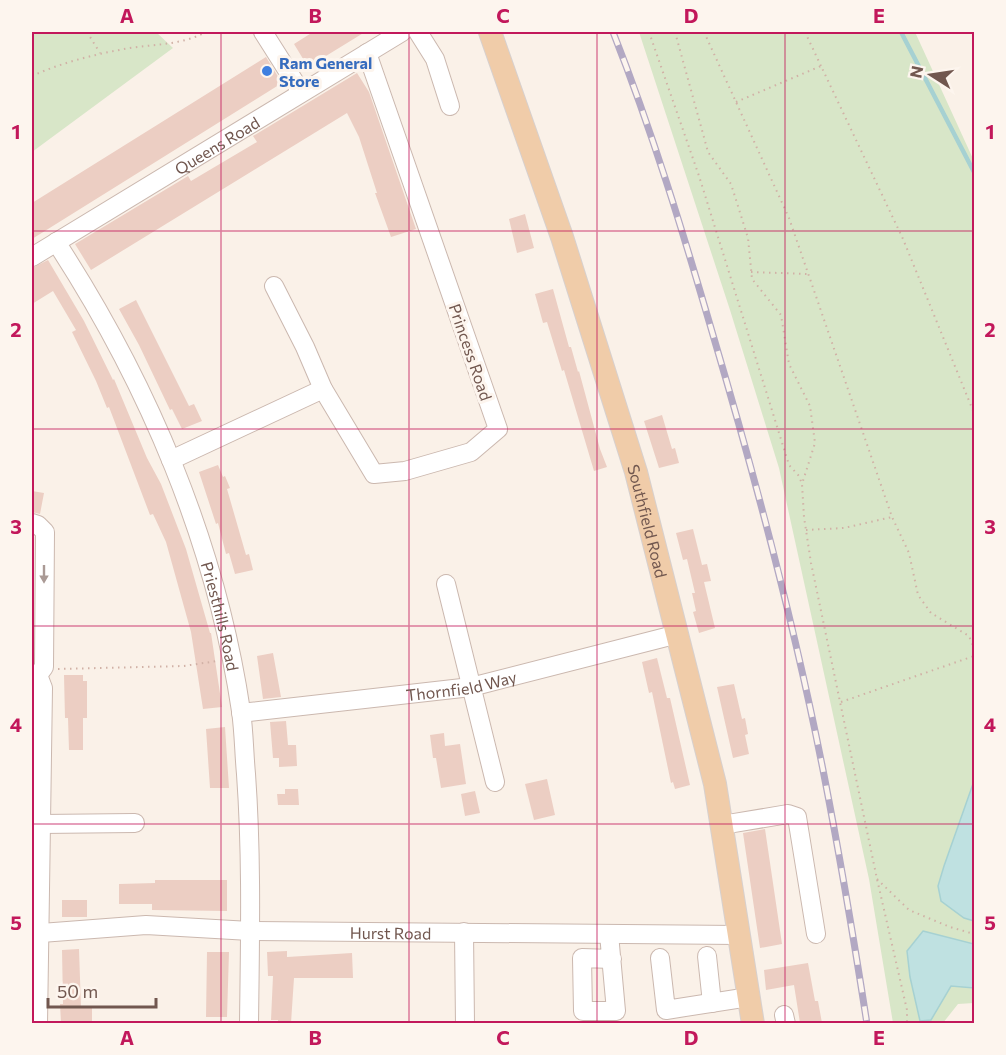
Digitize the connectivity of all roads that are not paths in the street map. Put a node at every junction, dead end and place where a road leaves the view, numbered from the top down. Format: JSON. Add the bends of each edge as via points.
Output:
{"nodes":[{"id":1,"x":263,"y":32,"type":"edge"},
{"id":2,"x":402,"y":32,"type":"edge"},
{"id":3,"x":418,"y":32,"type":"edge"},
{"id":4,"x":490,"y":32,"type":"edge"},
{"id":5,"x":367,"y":53,"type":"junction"},
{"id":6,"x":301,"y":92,"type":"junction"},
{"id":7,"x":450,"y":106,"type":"dead end"},
{"id":8,"x":56,"y":242,"type":"junction"},
{"id":9,"x":32,"y":257,"type":"edge"},
{"id":10,"x":274,"y":285,"type":"dead end"},
{"id":11,"x":323,"y":389,"type":"junction"},
{"id":12,"x":171,"y":460,"type":"junction"},
{"id":13,"x":32,"y":523,"type":"edge"},
{"id":14,"x":447,"y":584,"type":"dead end"},
{"id":15,"x":678,"y":634,"type":"junction"},
{"id":16,"x":38,"y":671,"type":"edge"},
{"id":17,"x":471,"y":687,"type":"junction"},
{"id":18,"x":242,"y":713,"type":"junction"},
{"id":19,"x":36,"y":767,"type":"edge"},
{"id":20,"x":495,"y":782,"type":"dead end"},
{"id":21,"x":135,"y":823,"type":"dead end"},
{"id":22,"x":723,"y":825,"type":"junction"},
{"id":23,"x":38,"y":829,"type":"edge"},
{"id":24,"x":250,"y":931,"type":"junction"},
{"id":25,"x":464,"y":932,"type":"junction"},
{"id":26,"x":816,"y":933,"type":"dead end"},
{"id":27,"x":609,"y":934,"type":"junction"},
{"id":28,"x":740,"y":935,"type":"junction"},
{"id":29,"x":38,"y":938,"type":"edge"},
{"id":30,"x":707,"y":956,"type":"dead end"},
{"id":31,"x":660,"y":958,"type":"dead end"},
{"id":32,"x":612,"y":959,"type":"dead end"},
{"id":33,"x":749,"y":997,"type":"junction"},
{"id":34,"x":712,"y":1003,"type":"junction"},
{"id":35,"x":38,"y":1023,"type":"edge"},
{"id":36,"x":249,"y":1023,"type":"edge"},
{"id":37,"x":465,"y":1023,"type":"edge"},
{"id":38,"x":753,"y":1023,"type":"edge"}],
"edges":[{"from":1,"to":6,"type":"street"},
{"from":2,"to":5,"type":"street","name":"Queens Road"},
{"from":3,"to":7,"type":"street","via":[[435,59]]},
{"from":4,"to":15,"type":"main road","name":"Southfield Road","via":[[613,396]]},
{"from":5,"to":6,"type":"street","name":"Queens Road"},
{"from":5,"to":11,"type":"street","name":"Princess Road","via":[[498,429],[471,452],[405,471],[374,474]]},
{"from":6,"to":8,"type":"street","name":"Queens Road"},
{"from":8,"to":9,"type":"street","name":"Queens Road"},
{"from":8,"to":12,"type":"street","name":"Priesthills Road","via":[[124,355]]},
{"from":10,"to":11,"type":"street","name":"Princess Road"},
{"from":11,"to":12,"type":"street"},
{"from":12,"to":18,"type":"street","name":"Priesthills Road","via":[[217,599]]},
{"from":13,"to":16,"type":"street","one_way":true,"via":[[45,532]]},
{"from":14,"to":17,"type":"street"},
{"from":15,"to":17,"type":"street","name":"Thornfield Way"},
{"from":15,"to":22,"type":"main road","name":"Southfield Road"},
{"from":16,"to":19,"type":"street","via":[[43,688]]},
{"from":17,"to":18,"type":"street","name":"Thornfield Way"},
{"from":17,"to":20,"type":"street"},
{"from":18,"to":24,"type":"street","name":"Priesthills Road","via":[[249,816]]},
{"from":19,"to":23,"type":"street"},
{"from":21,"to":23,"type":"street"},
{"from":22,"to":26,"type":"street","via":[[788,814],[797,817]]},
{"from":22,"to":28,"type":"main road","name":"Southfield Road"},
{"from":23,"to":29,"type":"street"},
{"from":24,"to":25,"type":"street","name":"Hurst Road"},
{"from":24,"to":29,"type":"street","name":"Hurst Road","via":[[146,925]]},
{"from":24,"to":36,"type":"street","name":"Priesthills Road"},
{"from":25,"to":27,"type":"street","name":"Hurst Road"},
{"from":25,"to":37,"type":"street"},
{"from":27,"to":28,"type":"street","name":"Hurst Road"},
{"from":27,"to":32,"type":"street"},
{"from":28,"to":33,"type":"main road","name":"Southfield Road"},
{"from":29,"to":35,"type":"street"},
{"from":30,"to":34,"type":"street"},
{"from":31,"to":34,"type":"street","via":[[666,1010]]},
{"from":33,"to":34,"type":"street"},
{"from":33,"to":38,"type":"main road","name":"Southfield Road"}]}
